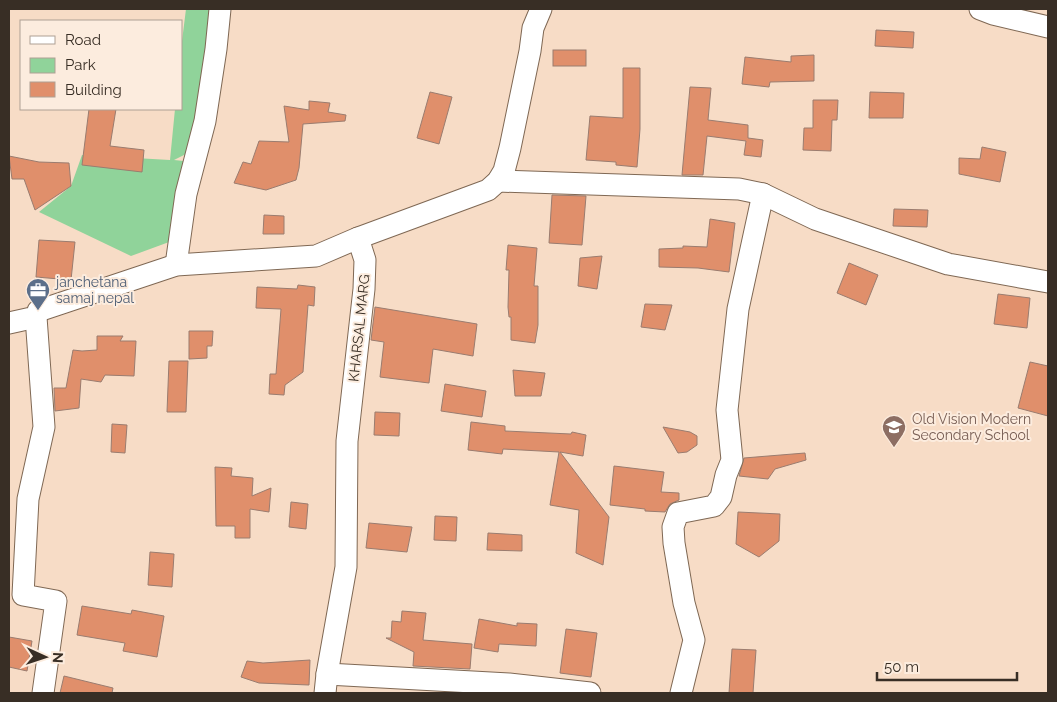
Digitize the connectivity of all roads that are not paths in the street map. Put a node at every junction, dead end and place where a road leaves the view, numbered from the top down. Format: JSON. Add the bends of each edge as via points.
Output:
{"nodes":[{"id":1,"x":220,"y":9,"type":"edge"},
{"id":2,"x":541,"y":9,"type":"edge"},
{"id":3,"x":980,"y":9,"type":"edge"},
{"id":4,"x":1048,"y":27,"type":"edge"},
{"id":5,"x":498,"y":181,"type":"junction"},
{"id":6,"x":763,"y":194,"type":"junction"},
{"id":7,"x":358,"y":238,"type":"junction"},
{"id":8,"x":176,"y":265,"type":"junction"},
{"id":9,"x":1048,"y":282,"type":"edge"},
{"id":10,"x":36,"y":317,"type":"junction"},
{"id":11,"x":9,"y":323,"type":"edge"},
{"id":12,"x":326,"y":684,"type":"edge"},
{"id":13,"x":44,"y":693,"type":"edge"},
{"id":14,"x":590,"y":693,"type":"edge"},
{"id":15,"x":681,"y":693,"type":"edge"}],
"edges":[{"from":1,"to":8,"type":"street","via":[[205,121],[186,194]]},
{"from":2,"to":5,"type":"street","via":[[533,28],[510,148]]},
{"from":3,"to":4,"type":"street"},
{"from":5,"to":6,"type":"street","via":[[739,189]]},
{"from":5,"to":7,"type":"street","via":[[488,190]]},
{"from":6,"to":9,"type":"street","via":[[815,219],[948,264]]},
{"from":6,"to":15,"type":"street","via":[[738,309],[728,410],[732,460],[718,502],[714,506],[678,513],[673,527],[684,604],[694,640]]},
{"from":7,"to":8,"type":"street","via":[[316,256]]},
{"from":7,"to":12,"type":"street","name":"KHARSAL MARG","via":[[365,260],[364,289],[347,441],[346,566]]},
{"from":8,"to":10,"type":"street","via":[[38,311]]},
{"from":10,"to":11,"type":"street"},
{"from":10,"to":13,"type":"street","via":[[44,427],[28,499],[23,595],[56,601]]},
{"from":12,"to":14,"type":"street","via":[[509,684]]}]}
